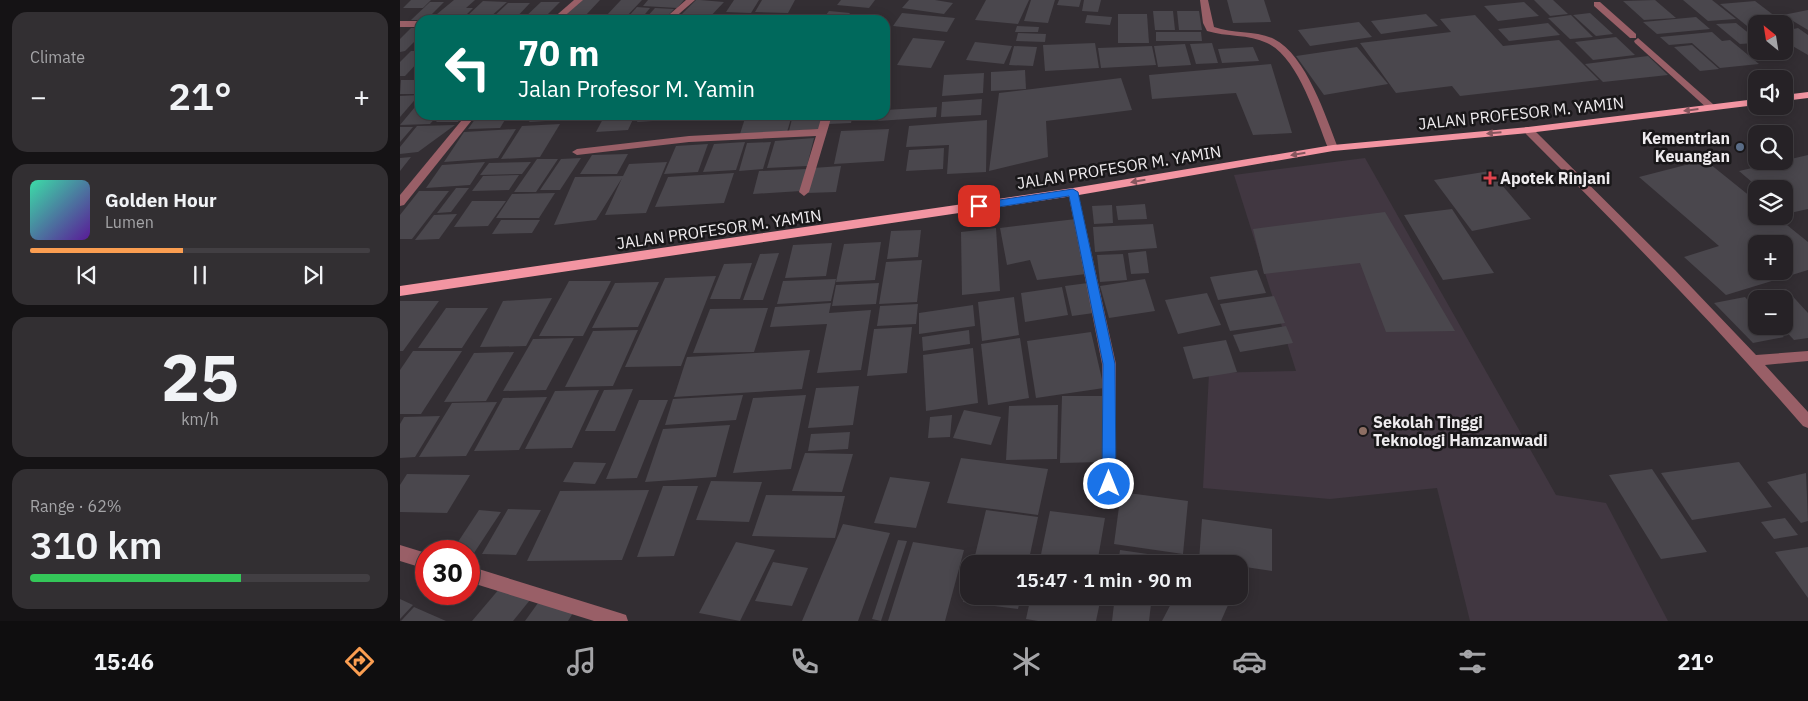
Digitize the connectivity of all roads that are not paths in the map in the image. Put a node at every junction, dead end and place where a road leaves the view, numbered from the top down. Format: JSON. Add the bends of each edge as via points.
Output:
{"nodes":[{"id":1,"x":579,"y":0,"type":"edge"},
{"id":2,"x":691,"y":0,"type":"edge"},
{"id":3,"x":1204,"y":0,"type":"edge"},
{"id":4,"x":1597,"y":4,"type":"dead end"},
{"id":5,"x":561,"y":15,"type":"edge"},
{"id":6,"x":674,"y":15,"type":"edge"},
{"id":7,"x":400,"y":24,"type":"edge"},
{"id":8,"x":415,"y":24,"type":"edge"},
{"id":9,"x":1808,"y":95,"type":"edge"},
{"id":10,"x":1793,"y":97,"type":"edge"},
{"id":11,"x":1748,"y":103,"type":"edge"},
{"id":12,"x":1711,"y":107,"type":"junction"},
{"id":13,"x":467,"y":120,"type":"edge"},
{"id":14,"x":826,"y":120,"type":"edge"},
{"id":15,"x":1528,"y":130,"type":"junction"},
{"id":16,"x":822,"y":132,"type":"junction"},
{"id":17,"x":1333,"y":148,"type":"junction"},
{"id":18,"x":577,"y":152,"type":"dead end"},
{"id":19,"x":804,"y":192,"type":"dead end"},
{"id":20,"x":1073,"y":192,"type":"junction"},
{"id":21,"x":400,"y":202,"type":"edge"},
{"id":22,"x":400,"y":291,"type":"edge"},
{"id":23,"x":1808,"y":356,"type":"edge"},
{"id":24,"x":1755,"y":360,"type":"junction"},
{"id":25,"x":1808,"y":422,"type":"edge"},
{"id":26,"x":1109,"y":484,"type":"dead end"},
{"id":27,"x":401,"y":555,"type":"edge"},
{"id":28,"x":415,"y":558,"type":"edge"},
{"id":29,"x":480,"y":577,"type":"edge"},
{"id":30,"x":620,"y":621,"type":"edge"}],
"edges":[{"from":1,"to":5,"type":"street"},
{"from":2,"to":6,"type":"street"},
{"from":3,"to":17,"type":"street","via":[[1210,29],[1270,40],[1290,55]]},
{"from":4,"to":12,"type":"street"},
{"from":7,"to":8,"type":"street"},
{"from":9,"to":10,"type":"main road"},
{"from":11,"to":12,"type":"main road","name":"JALAN PROFESOR M. YAMIN"},
{"from":12,"to":15,"type":"main road","name":"JALAN PROFESOR M. YAMIN","one_way":true},
{"from":13,"to":21,"type":"street"},
{"from":14,"to":16,"type":"street"},
{"from":15,"to":17,"type":"main road","name":"JALAN PROFESOR M. YAMIN","one_way":true},
{"from":15,"to":24,"type":"street"},
{"from":16,"to":18,"type":"street","via":[[636,143]]},
{"from":16,"to":19,"type":"street"},
{"from":17,"to":20,"type":"main road","name":"JALAN PROFESOR M. YAMIN","one_way":true},
{"from":20,"to":22,"type":"main road","name":"JALAN PROFESOR M. YAMIN"},
{"from":20,"to":26,"type":"street","via":[[1109,364]]},
{"from":23,"to":24,"type":"street"},
{"from":24,"to":25,"type":"street"},
{"from":27,"to":28,"type":"street"},
{"from":29,"to":30,"type":"street"}]}
